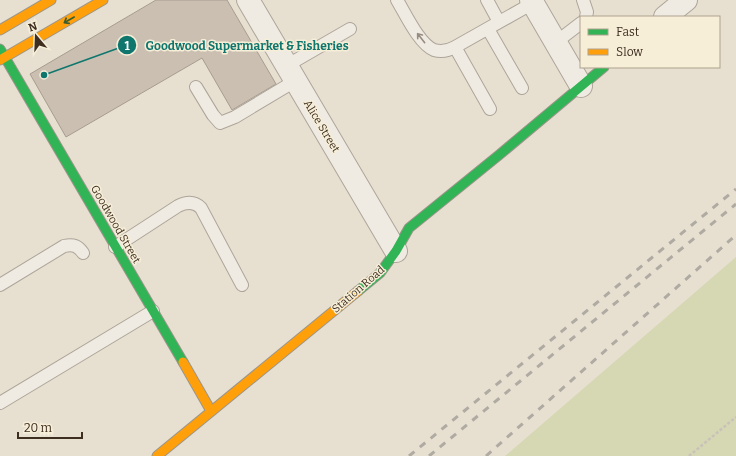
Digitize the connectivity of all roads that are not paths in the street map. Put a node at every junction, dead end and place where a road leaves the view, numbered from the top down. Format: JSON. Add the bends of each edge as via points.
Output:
{"nodes":[{"id":1,"x":51,"y":0,"type":"edge"},
{"id":2,"x":103,"y":0,"type":"edge"},
{"id":3,"x":248,"y":0,"type":"edge"},
{"id":4,"x":397,"y":0,"type":"edge"},
{"id":5,"x":487,"y":0,"type":"edge"},
{"id":6,"x":583,"y":0,"type":"edge"},
{"id":7,"x":686,"y":0,"type":"edge"},
{"id":8,"x":532,"y":2,"type":"edge"},
{"id":9,"x":586,"y":16,"type":"edge"},
{"id":10,"x":666,"y":16,"type":"edge"},
{"id":11,"x":499,"y":22,"type":"junction"},
{"id":12,"x":580,"y":24,"type":"edge"},
{"id":13,"x":488,"y":28,"type":"junction"},
{"id":14,"x":350,"y":29,"type":"dead end"},
{"id":15,"x":0,"y":30,"type":"edge"},
{"id":16,"x":555,"y":43,"type":"junction"},
{"id":17,"x":455,"y":47,"type":"junction"},
{"id":18,"x":0,"y":49,"type":"edge"},
{"id":19,"x":3,"y":59,"type":"edge"},
{"id":20,"x":603,"y":68,"type":"edge"},
{"id":21,"x":291,"y":74,"type":"junction"},
{"id":22,"x":581,"y":86,"type":"junction"},
{"id":23,"x":196,"y":87,"type":"dead end"},
{"id":24,"x":522,"y":88,"type":"dead end"},
{"id":25,"x":490,"y":109,"type":"dead end"},
{"id":26,"x":115,"y":247,"type":"junction"},
{"id":27,"x":396,"y":251,"type":"junction"},
{"id":28,"x":83,"y":253,"type":"dead end"},
{"id":29,"x":0,"y":285,"type":"edge"},
{"id":30,"x":242,"y":285,"type":"dead end"},
{"id":31,"x":153,"y":311,"type":"junction"},
{"id":32,"x":0,"y":403,"type":"edge"},
{"id":33,"x":211,"y":411,"type":"junction"},
{"id":34,"x":157,"y":456,"type":"edge"}],
"edges":[{"from":1,"to":15,"type":"street"},
{"from":2,"to":19,"type":"street","one_way":true},
{"from":3,"to":21,"type":"street","name":"Alice Street"},
{"from":17,"to":4,"type":"lane","one_way":true,"via":[[448,51],[432,49],[422,39]]},
{"from":5,"to":11,"type":"lane"},
{"from":6,"to":9,"type":"lane"},
{"from":7,"to":10,"type":"street"},
{"from":8,"to":11,"type":"lane"},
{"from":8,"to":16,"type":"street"},
{"from":11,"to":13,"type":"lane"},
{"from":12,"to":16,"type":"lane"},
{"from":13,"to":17,"type":"lane"},
{"from":13,"to":24,"type":"lane"},
{"from":14,"to":21,"type":"lane"},
{"from":16,"to":22,"type":"street"},
{"from":17,"to":25,"type":"lane"},
{"from":18,"to":19,"type":"street","name":"Goodwood Street"},
{"from":19,"to":26,"type":"street","name":"Goodwood Street"},
{"from":20,"to":22,"type":"street","name":"Station Road"},
{"from":21,"to":23,"type":"lane","via":[[235,117],[220,123]]},
{"from":21,"to":27,"type":"street","name":"Alice Street"},
{"from":22,"to":27,"type":"street","name":"Station Road","via":[[409,228]]},
{"from":26,"to":30,"type":"lane","via":[[178,206],[185,203],[197,204]]},
{"from":26,"to":31,"type":"street","name":"Goodwood Street"},
{"from":27,"to":33,"type":"street","name":"Station Road","via":[[380,273]]},
{"from":28,"to":29,"type":"lane","via":[[76,246],[64,246]]},
{"from":31,"to":32,"type":"lane"},
{"from":31,"to":33,"type":"street","name":"Goodwood Street"},
{"from":33,"to":34,"type":"street","name":"Station Road"}]}
